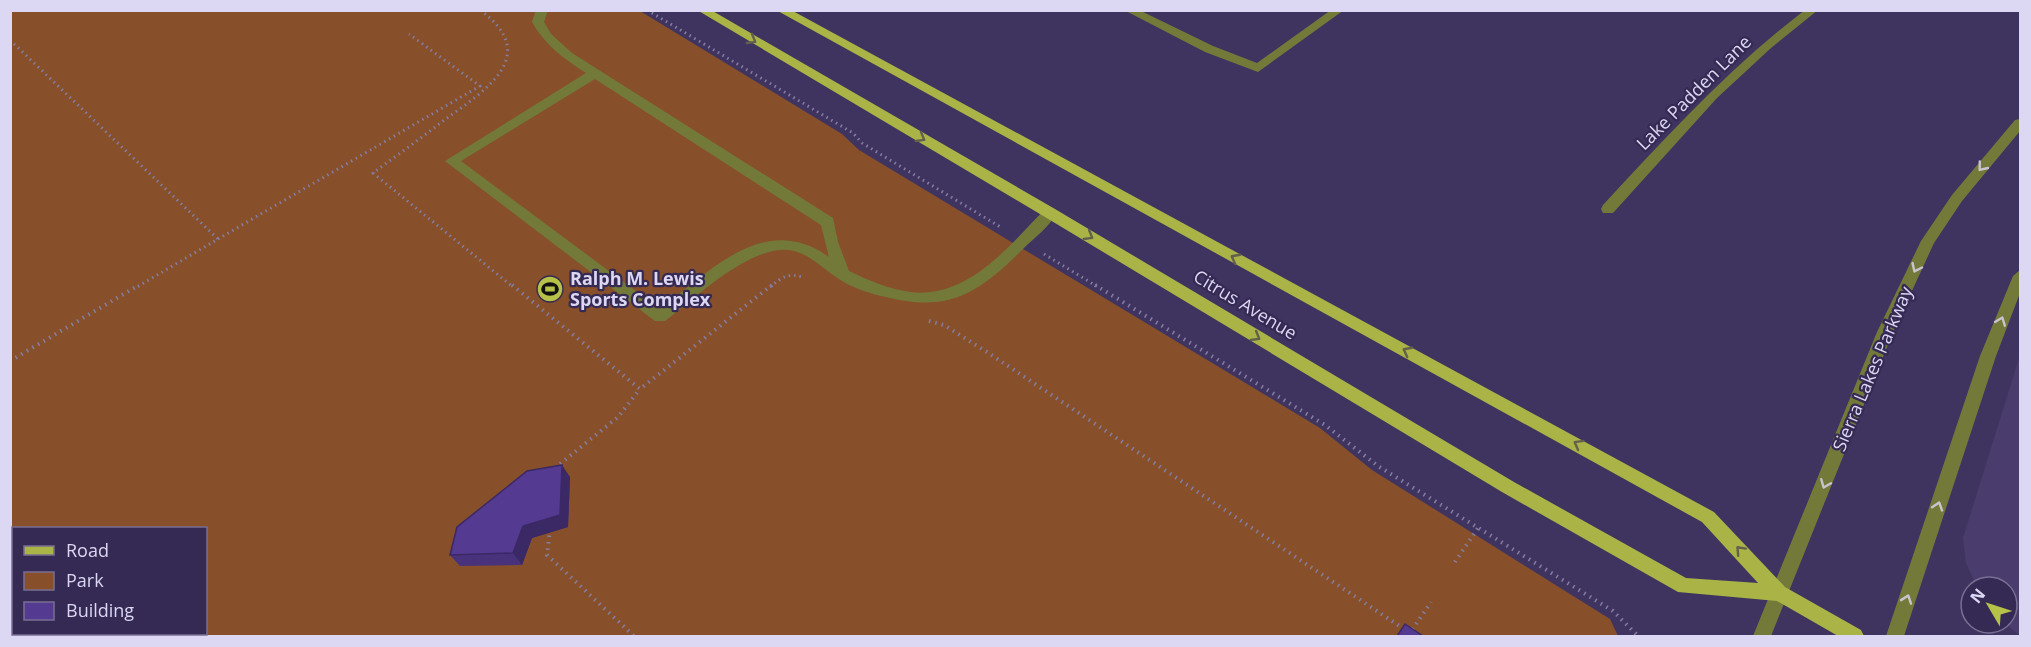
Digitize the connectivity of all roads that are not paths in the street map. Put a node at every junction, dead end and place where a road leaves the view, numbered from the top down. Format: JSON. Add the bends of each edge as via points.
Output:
{"nodes":[{"id":1,"x":542,"y":10,"type":"edge"},
{"id":2,"x":702,"y":10,"type":"edge"},
{"id":3,"x":781,"y":10,"type":"edge"},
{"id":4,"x":1129,"y":10,"type":"edge"},
{"id":5,"x":1338,"y":10,"type":"edge"},
{"id":6,"x":1813,"y":10,"type":"edge"},
{"id":7,"x":595,"y":73,"type":"junction"},
{"id":8,"x":2020,"y":123,"type":"edge"},
{"id":9,"x":1608,"y":209,"type":"dead end"},
{"id":10,"x":1050,"y":213,"type":"junction"},
{"id":11,"x":843,"y":274,"type":"junction"},
{"id":12,"x":2020,"y":276,"type":"edge"},
{"id":13,"x":1779,"y":593,"type":"junction"},
{"id":14,"x":1762,"y":636,"type":"edge"},
{"id":15,"x":1855,"y":636,"type":"edge"},
{"id":16,"x":1895,"y":636,"type":"edge"}],
"edges":[{"from":1,"to":7,"type":"street","via":[[538,22],[546,36]]},
{"from":2,"to":10,"type":"main road","name":"Citrus Avenue","one_way":true},
{"from":13,"to":3,"type":"main road","name":"Citrus Avenue","one_way":true,"via":[[1708,517]]},
{"from":4,"to":5,"type":"street","via":[[1258,68]]},
{"from":6,"to":9,"type":"street","name":"Lake Padden Lane","via":[[1767,45],[1713,95]]},
{"from":7,"to":11,"type":"street","via":[[828,222]]},
{"from":7,"to":11,"type":"street","via":[[452,161],[660,317],[758,248],[783,244],[809,250]]},
{"from":8,"to":13,"type":"street","name":"Sierra Lakes Parkway","one_way":true,"via":[[1957,198],[1928,241],[1885,332]]},
{"from":10,"to":11,"type":"street","via":[[969,288],[941,299],[905,298],[876,291]]},
{"from":10,"to":13,"type":"main road","name":"Citrus Avenue","one_way":true,"via":[[1508,487],[1684,586]]},
{"from":16,"to":12,"type":"street","one_way":true,"via":[[1988,356]]},
{"from":13,"to":14,"type":"street","name":"Sierra Lakes Parkway"},
{"from":13,"to":15,"type":"main road","name":"Citrus Avenue"}]}
